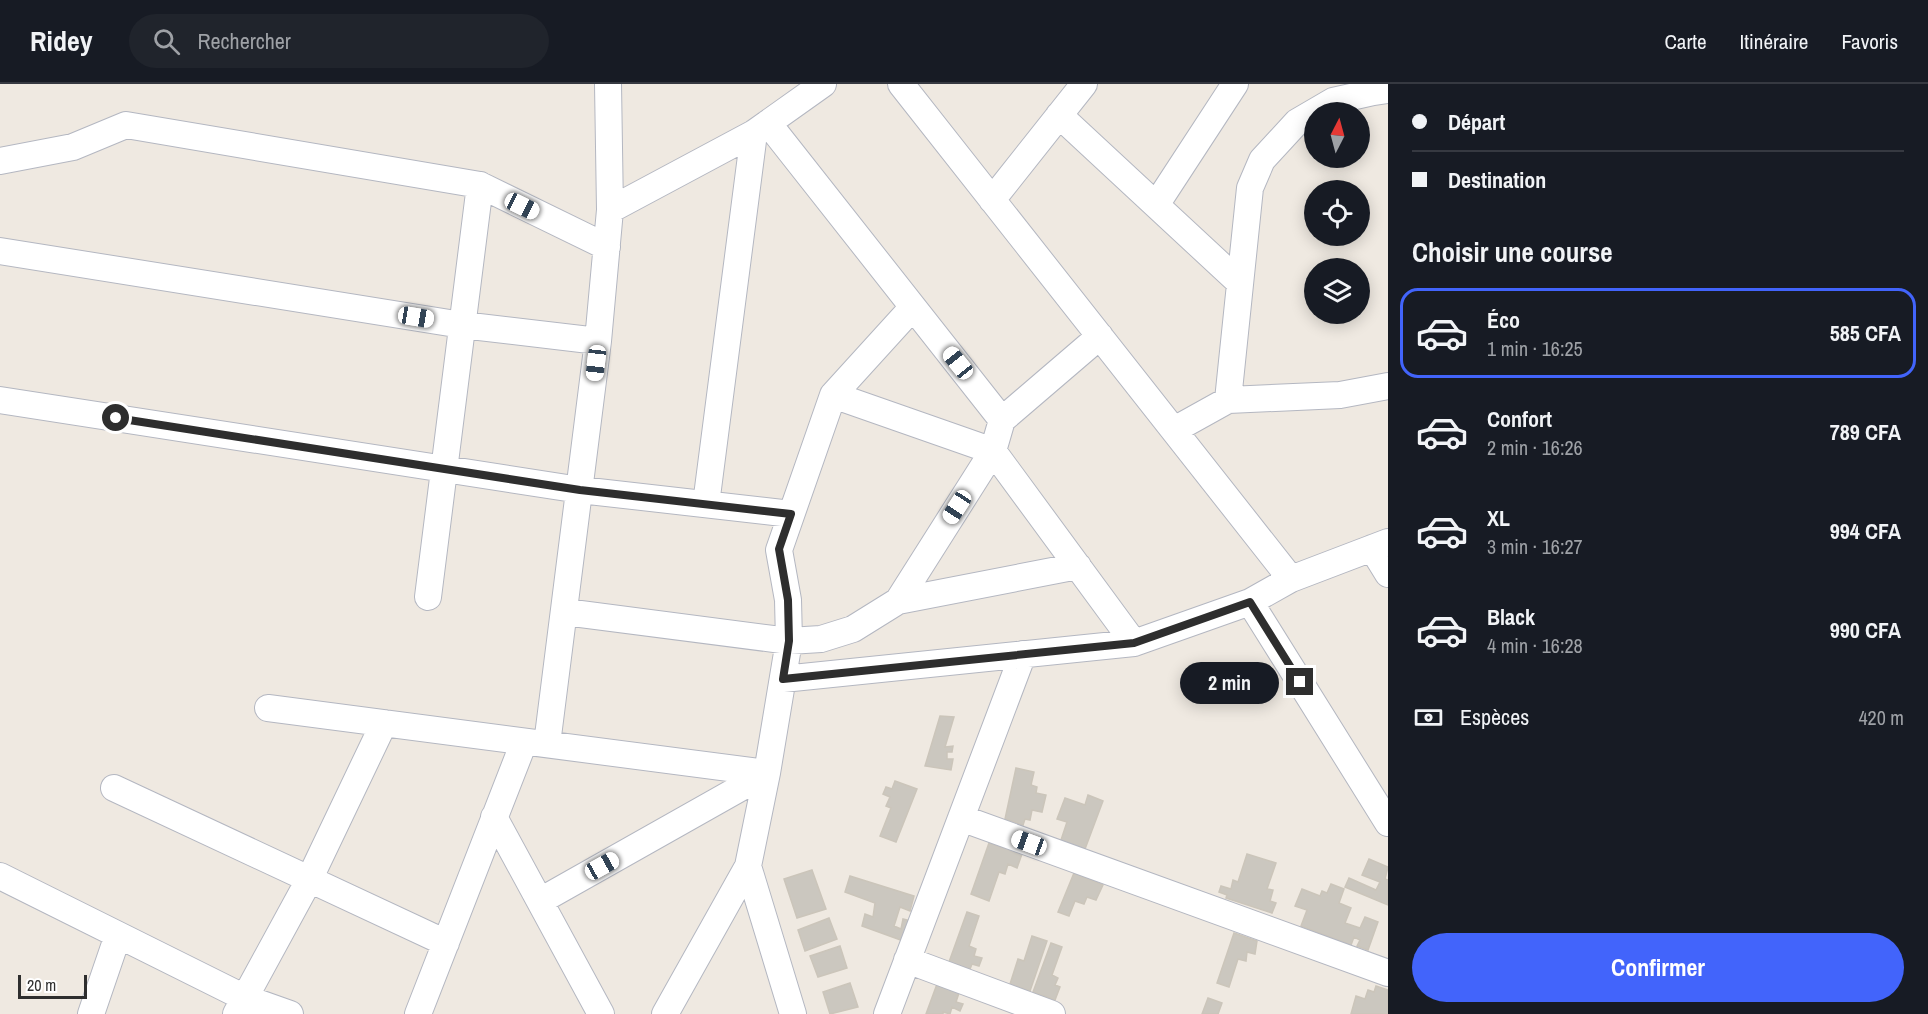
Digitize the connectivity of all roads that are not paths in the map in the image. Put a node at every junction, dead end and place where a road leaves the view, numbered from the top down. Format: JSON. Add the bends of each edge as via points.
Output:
{"nodes":[{"id":1,"x":608,"y":84,"type":"edge"},
{"id":2,"x":824,"y":84,"type":"edge"},
{"id":3,"x":901,"y":84,"type":"edge"},
{"id":4,"x":1084,"y":84,"type":"edge"},
{"id":5,"x":1235,"y":84,"type":"edge"},
{"id":6,"x":1388,"y":90,"type":"edge"},
{"id":7,"x":1059,"y":116,"type":"junction"},
{"id":8,"x":761,"y":128,"type":"junction"},
{"id":9,"x":0,"y":161,"type":"edge"},
{"id":10,"x":480,"y":185,"type":"junction"},
{"id":11,"x":992,"y":200,"type":"junction"},
{"id":12,"x":1156,"y":205,"type":"junction"},
{"id":13,"x":610,"y":210,"type":"junction"},
{"id":14,"x":607,"y":247,"type":"junction"},
{"id":15,"x":0,"y":251,"type":"edge"},
{"id":16,"x":1240,"y":283,"type":"junction"},
{"id":17,"x":913,"y":307,"type":"junction"},
{"id":18,"x":462,"y":325,"type":"junction"},
{"id":19,"x":1100,"y":336,"type":"junction"},
{"id":20,"x":598,"y":341,"type":"junction"},
{"id":21,"x":1388,"y":386,"type":"edge"},
{"id":22,"x":833,"y":395,"type":"junction"},
{"id":23,"x":0,"y":400,"type":"edge"},
{"id":24,"x":1228,"y":400,"type":"junction"},
{"id":25,"x":1002,"y":420,"type":"junction"},
{"id":26,"x":1174,"y":430,"type":"junction"},
{"id":27,"x":993,"y":451,"type":"junction"},
{"id":28,"x":444,"y":470,"type":"junction"},
{"id":29,"x":580,"y":490,"type":"junction"},
{"id":30,"x":706,"y":504,"type":"junction"},
{"id":31,"x":791,"y":514,"type":"junction"},
{"id":32,"x":1380,"y":545,"type":"edge"},
{"id":33,"x":1078,"y":566,"type":"junction"},
{"id":34,"x":1388,"y":574,"type":"edge"},
{"id":35,"x":1291,"y":579,"type":"junction"},
{"id":36,"x":428,"y":597,"type":"dead end"},
{"id":37,"x":898,"y":600,"type":"junction"},
{"id":38,"x":1250,"y":602,"type":"junction"},
{"id":39,"x":565,"y":612,"type":"junction"},
{"id":40,"x":789,"y":641,"type":"junction"},
{"id":41,"x":1134,"y":643,"type":"junction"},
{"id":42,"x":1023,"y":654,"type":"junction"},
{"id":43,"x":783,"y":679,"type":"junction"},
{"id":44,"x":268,"y":708,"type":"dead end"},
{"id":45,"x":384,"y":723,"type":"junction"},
{"id":46,"x":536,"y":743,"type":"junction"},
{"id":47,"x":768,"y":773,"type":"junction"},
{"id":48,"x":114,"y":788,"type":"dead end"},
{"id":49,"x":494,"y":817,"type":"junction"},
{"id":50,"x":961,"y":818,"type":"junction"},
{"id":51,"x":1388,"y":821,"type":"edge"},
{"id":52,"x":748,"y":866,"type":"junction"},
{"id":53,"x":0,"y":876,"type":"edge"},
{"id":54,"x":309,"y":880,"type":"junction"},
{"id":55,"x":540,"y":901,"type":"junction"},
{"id":56,"x":118,"y":935,"type":"junction"},
{"id":57,"x":446,"y":943,"type":"junction"},
{"id":58,"x":907,"y":960,"type":"junction"},
{"id":59,"x":1388,"y":973,"type":"edge"},
{"id":60,"x":241,"y":1006,"type":"edge"},
{"id":61,"x":91,"y":1014,"type":"edge"},
{"id":62,"x":290,"y":1014,"type":"edge"},
{"id":63,"x":418,"y":1014,"type":"edge"},
{"id":64,"x":601,"y":1014,"type":"edge"},
{"id":65,"x":665,"y":1014,"type":"edge"},
{"id":66,"x":793,"y":1014,"type":"edge"},
{"id":67,"x":887,"y":1014,"type":"edge"},
{"id":68,"x":1052,"y":1014,"type":"edge"}],
"edges":[{"from":1,"to":13,"type":"street"},
{"from":2,"to":8,"type":"street"},
{"from":3,"to":11,"type":"street"},
{"from":4,"to":7,"type":"street"},
{"from":5,"to":12,"type":"street"},
{"from":6,"to":16,"type":"street","via":[[1333,101],[1297,122],[1262,160],[1250,188]]},
{"from":7,"to":11,"type":"street"},
{"from":7,"to":12,"type":"street"},
{"from":8,"to":13,"type":"street"},
{"from":8,"to":17,"type":"street"},
{"from":8,"to":30,"type":"street"},
{"from":9,"to":10,"type":"street","via":[[73,147],[126,124]]},
{"from":10,"to":14,"type":"street"},
{"from":10,"to":18,"type":"street"},
{"from":11,"to":19,"type":"street"},
{"from":12,"to":16,"type":"street"},
{"from":13,"to":14,"type":"street"},
{"from":14,"to":20,"type":"street"},
{"from":15,"to":18,"type":"street"},
{"from":16,"to":24,"type":"street"},
{"from":17,"to":22,"type":"street"},
{"from":17,"to":25,"type":"street"},
{"from":18,"to":20,"type":"street"},
{"from":18,"to":28,"type":"street"},
{"from":19,"to":25,"type":"street"},
{"from":19,"to":26,"type":"street"},
{"from":20,"to":29,"type":"street"},
{"from":21,"to":24,"type":"street","via":[[1340,395]]},
{"from":22,"to":27,"type":"street"},
{"from":22,"to":31,"type":"street"},
{"from":23,"to":28,"type":"street"},
{"from":24,"to":26,"type":"street"},
{"from":25,"to":27,"type":"street"},
{"from":26,"to":35,"type":"street"},
{"from":27,"to":33,"type":"street"},
{"from":27,"to":37,"type":"street"},
{"from":28,"to":29,"type":"street"},
{"from":28,"to":36,"type":"street"},
{"from":29,"to":30,"type":"street"},
{"from":29,"to":39,"type":"street"},
{"from":30,"to":31,"type":"street"},
{"from":31,"to":40,"type":"street","via":[[779,549],[788,600]]},
{"from":32,"to":34,"type":"street"},
{"from":32,"to":35,"type":"street"},
{"from":33,"to":37,"type":"street"},
{"from":33,"to":41,"type":"street"},
{"from":35,"to":38,"type":"street"},
{"from":37,"to":40,"type":"street","via":[[854,629],[821,639]]},
{"from":38,"to":41,"type":"street"},
{"from":38,"to":51,"type":"street"},
{"from":39,"to":40,"type":"street"},
{"from":39,"to":46,"type":"street"},
{"from":40,"to":43,"type":"street"},
{"from":41,"to":42,"type":"street"},
{"from":42,"to":43,"type":"street"},
{"from":42,"to":50,"type":"street"},
{"from":43,"to":47,"type":"street"},
{"from":44,"to":45,"type":"street"},
{"from":45,"to":46,"type":"street"},
{"from":45,"to":54,"type":"street"},
{"from":46,"to":47,"type":"street"},
{"from":46,"to":49,"type":"street"},
{"from":47,"to":52,"type":"street"},
{"from":47,"to":55,"type":"street"},
{"from":48,"to":54,"type":"street"},
{"from":49,"to":55,"type":"street"},
{"from":49,"to":57,"type":"street"},
{"from":50,"to":58,"type":"street"},
{"from":50,"to":59,"type":"street"},
{"from":52,"to":65,"type":"street"},
{"from":52,"to":66,"type":"street"},
{"from":53,"to":56,"type":"street"},
{"from":54,"to":57,"type":"street"},
{"from":54,"to":60,"type":"street"},
{"from":55,"to":64,"type":"street"},
{"from":56,"to":60,"type":"street"},
{"from":56,"to":61,"type":"street"},
{"from":57,"to":63,"type":"street"},
{"from":58,"to":67,"type":"street"},
{"from":58,"to":68,"type":"street"},
{"from":60,"to":62,"type":"street"}]}
